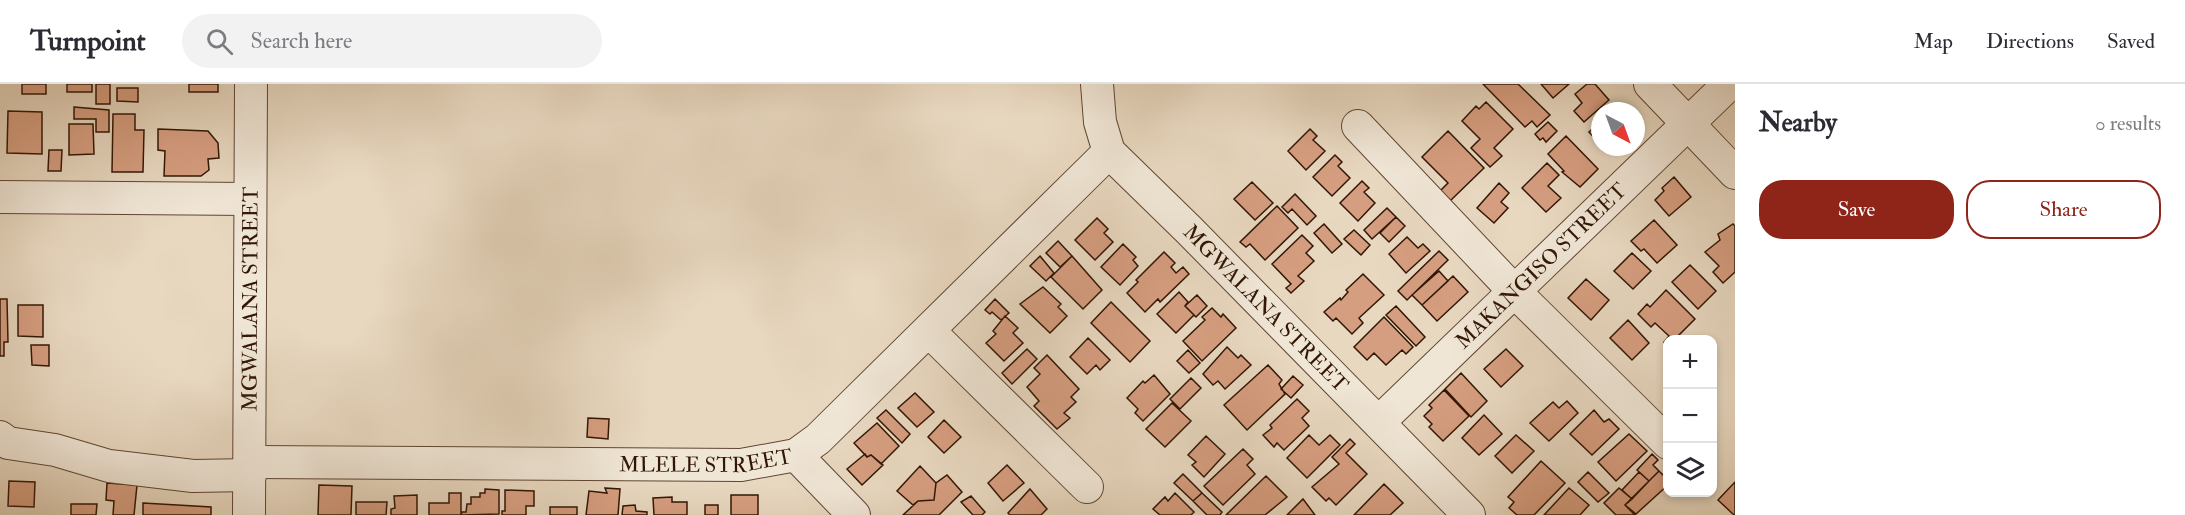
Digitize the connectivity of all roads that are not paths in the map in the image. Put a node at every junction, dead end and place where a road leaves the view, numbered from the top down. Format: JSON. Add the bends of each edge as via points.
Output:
{"nodes":[{"id":1,"x":251,"y":84,"type":"edge"},
{"id":2,"x":1097,"y":84,"type":"edge"},
{"id":3,"x":1650,"y":84,"type":"edge"},
{"id":4,"x":1729,"y":84,"type":"edge"},
{"id":5,"x":1688,"y":124,"type":"junction"},
{"id":6,"x":1358,"y":126,"type":"dead end"},
{"id":7,"x":1109,"y":152,"type":"junction"},
{"id":8,"x":1735,"y":173,"type":"edge"},
{"id":9,"x":0,"y":196,"type":"edge"},
{"id":10,"x":250,"y":199,"type":"junction"},
{"id":11,"x":1514,"y":291,"type":"junction"},
{"id":12,"x":929,"y":330,"type":"junction"},
{"id":13,"x":1379,"y":422,"type":"junction"},
{"id":14,"x":0,"y":437,"type":"edge"},
{"id":15,"x":1663,"y":438,"type":"edge"},
{"id":16,"x":796,"y":455,"type":"junction"},
{"id":17,"x":250,"y":469,"type":"junction"},
{"id":18,"x":1087,"y":487,"type":"dead end"},
{"id":19,"x":249,"y":515,"type":"edge"},
{"id":20,"x":854,"y":515,"type":"edge"},
{"id":21,"x":1469,"y":515,"type":"edge"}],
"edges":[{"from":1,"to":10,"type":"street","name":"MGWALANA STREET"},
{"from":2,"to":7,"type":"street","name":"MGWALANA STREET","via":[[1100,122]]},
{"from":3,"to":5,"type":"street"},
{"from":4,"to":5,"type":"street","name":"MAKANGISO STREET"},
{"from":5,"to":8,"type":"street"},
{"from":5,"to":11,"type":"street","name":"MAKANGISO STREET"},
{"from":6,"to":11,"type":"street"},
{"from":7,"to":12,"type":"street","name":"MLELE STREET"},
{"from":7,"to":13,"type":"street","name":"MGWALANA STREET"},
{"from":9,"to":10,"type":"street"},
{"from":10,"to":17,"type":"street","name":"MGWALANA STREET"},
{"from":11,"to":13,"type":"street","name":"MAKANGISO STREET"},
{"from":11,"to":15,"type":"street"},
{"from":12,"to":16,"type":"street","name":"MLELE STREET","via":[[818,439]]},
{"from":12,"to":18,"type":"street"},
{"from":13,"to":21,"type":"street","name":"MGWALANA STREET"},
{"from":14,"to":17,"type":"street","name":"MLELE STREET","via":[[8,443],[55,450],[109,466],[193,476]]},
{"from":16,"to":17,"type":"street","name":"MLELE STREET","via":[[741,465]]},
{"from":16,"to":20,"type":"street"},
{"from":17,"to":19,"type":"street","name":"MGWALANA STREET"}]}
